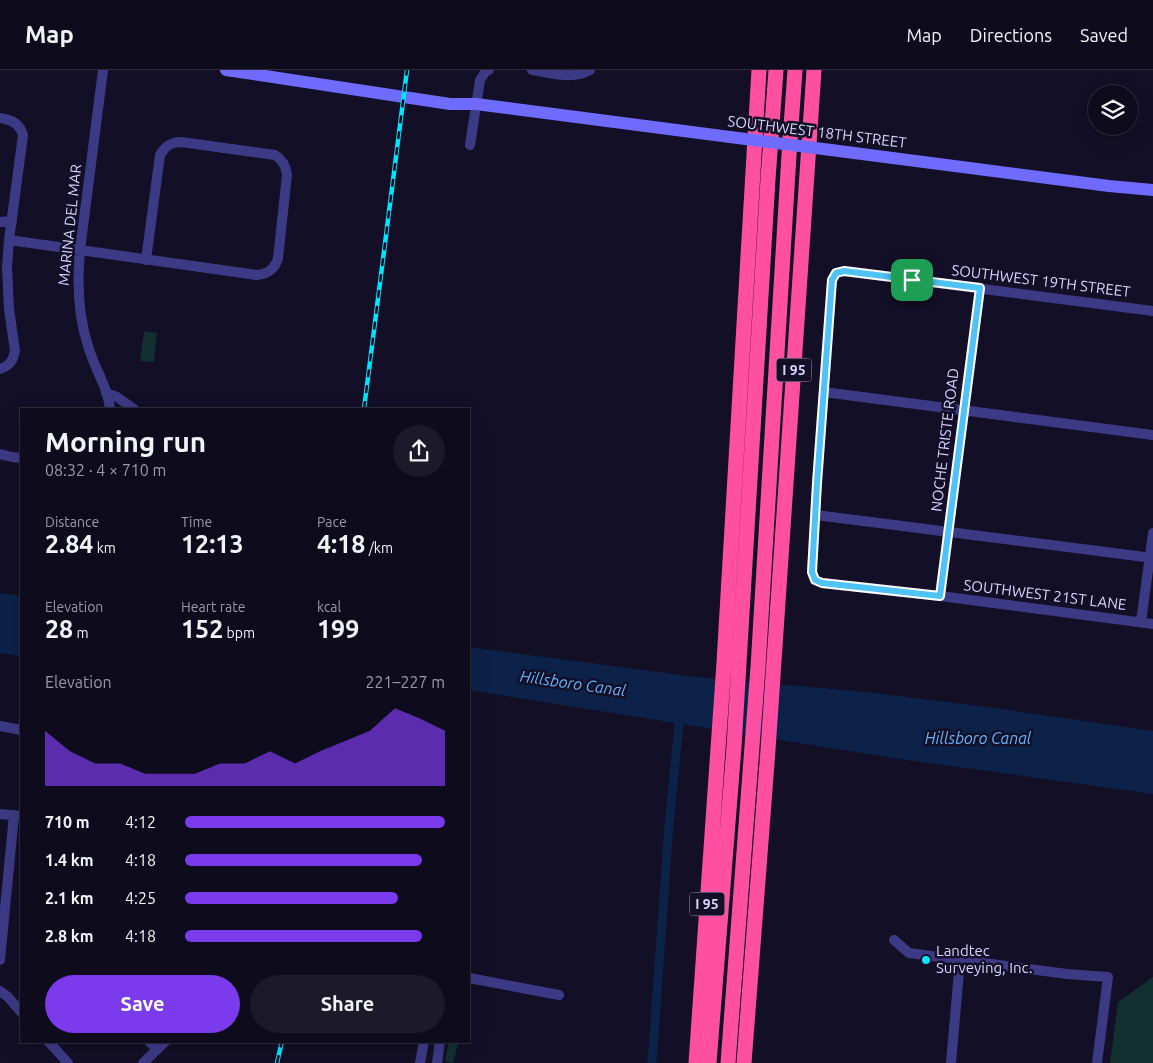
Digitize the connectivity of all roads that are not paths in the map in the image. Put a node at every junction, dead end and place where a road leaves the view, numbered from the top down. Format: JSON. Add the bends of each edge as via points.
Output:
{"nodes":[{"id":1,"x":103,"y":70,"type":"edge"},
{"id":2,"x":226,"y":70,"type":"edge"},
{"id":3,"x":271,"y":70,"type":"edge"},
{"id":4,"x":488,"y":70,"type":"edge"},
{"id":5,"x":532,"y":70,"type":"edge"},
{"id":6,"x":590,"y":70,"type":"edge"},
{"id":7,"x":760,"y":70,"type":"edge"},
{"id":8,"x":776,"y":70,"type":"edge"},
{"id":9,"x":795,"y":70,"type":"edge"},
{"id":10,"x":814,"y":70,"type":"edge"},
{"id":11,"x":476,"y":104,"type":"junction"},
{"id":12,"x":0,"y":118,"type":"edge"},
{"id":13,"x":470,"y":145,"type":"dead end"},
{"id":14,"x":1153,"y":190,"type":"edge"},
{"id":15,"x":12,"y":221,"type":"junction"},
{"id":16,"x":0,"y":222,"type":"edge"},
{"id":17,"x":9,"y":240,"type":"junction"},
{"id":18,"x":80,"y":250,"type":"junction"},
{"id":19,"x":146,"y":260,"type":"junction"},
{"id":20,"x":4,"y":266,"type":"edge"},
{"id":21,"x":980,"y":288,"type":"junction"},
{"id":22,"x":1153,"y":311,"type":"edge"},
{"id":23,"x":0,"y":369,"type":"edge"},
{"id":24,"x":824,"y":392,"type":"junction"},
{"id":25,"x":106,"y":393,"type":"junction"},
{"id":26,"x":110,"y":408,"type":"edge"},
{"id":27,"x":133,"y":408,"type":"edge"},
{"id":28,"x":964,"y":410,"type":"junction"},
{"id":29,"x":1153,"y":435,"type":"edge"},
{"id":30,"x":0,"y":454,"type":"edge"},
{"id":31,"x":20,"y":458,"type":"edge"},
{"id":32,"x":816,"y":515,"type":"junction"},
{"id":33,"x":948,"y":532,"type":"junction"},
{"id":34,"x":1153,"y":533,"type":"edge"},
{"id":35,"x":1151,"y":558,"type":"edge"},
{"id":36,"x":940,"y":596,"type":"junction"},
{"id":37,"x":1141,"y":622,"type":"junction"},
{"id":38,"x":1153,"y":624,"type":"edge"},
{"id":39,"x":731,"y":664,"type":"junction"},
{"id":40,"x":0,"y":726,"type":"edge"},
{"id":41,"x":20,"y":730,"type":"edge"},
{"id":42,"x":760,"y":749,"type":"junction"},
{"id":43,"x":0,"y":814,"type":"edge"},
{"id":44,"x":18,"y":816,"type":"edge"},
{"id":45,"x":894,"y":940,"type":"dead end"},
{"id":46,"x":0,"y":960,"type":"edge"},
{"id":47,"x":960,"y":960,"type":"junction"},
{"id":48,"x":470,"y":978,"type":"edge"},
{"id":49,"x":0,"y":991,"type":"edge"},
{"id":50,"x":559,"y":995,"type":"dead end"},
{"id":51,"x":20,"y":1011,"type":"edge"},
{"id":52,"x":50,"y":1043,"type":"edge"},
{"id":53,"x":151,"y":1043,"type":"edge"},
{"id":54,"x":164,"y":1043,"type":"edge"},
{"id":55,"x":424,"y":1043,"type":"edge"},
{"id":56,"x":440,"y":1043,"type":"edge"},
{"id":57,"x":157,"y":1050,"type":"junction"},
{"id":58,"x":68,"y":1063,"type":"edge"},
{"id":59,"x":143,"y":1063,"type":"edge"},
{"id":60,"x":420,"y":1063,"type":"edge"},
{"id":61,"x":436,"y":1063,"type":"edge"},
{"id":62,"x":696,"y":1063,"type":"edge"},
{"id":63,"x":709,"y":1063,"type":"edge"},
{"id":64,"x":728,"y":1063,"type":"edge"},
{"id":65,"x":744,"y":1063,"type":"edge"},
{"id":66,"x":952,"y":1063,"type":"edge"},
{"id":67,"x":1097,"y":1063,"type":"edge"}],
"edges":[{"from":1,"to":18,"type":"street","name":"MARINA DEL MAR"},
{"from":2,"to":11,"type":"main road","name":"SOUTHWEST 18TH STREET","via":[[450,104]]},
{"from":3,"to":11,"type":"main road","name":"SOUTHWEST 18TH STREET"},
{"from":4,"to":11,"type":"street","via":[[480,80]]},
{"from":5,"to":6,"type":"street","via":[[570,76]]},
{"from":7,"to":39,"type":"highway","number":"I 95"},
{"from":8,"to":39,"type":"highway"},
{"from":9,"to":42,"type":"highway","via":[[758,667]]},
{"from":10,"to":42,"type":"highway","number":"I 95","via":[[773,669]]},
{"from":11,"to":13,"type":"street"},
{"from":11,"to":14,"type":"main road","name":"SOUTHWEST 18TH STREET","bridge":true},
{"from":12,"to":15,"type":"street","via":[[17,124],[23,135]]},
{"from":15,"to":16,"type":"street"},
{"from":15,"to":17,"type":"street"},
{"from":17,"to":18,"type":"street"},
{"from":17,"to":20,"type":"street"},
{"from":18,"to":19,"type":"street"},
{"from":18,"to":25,"type":"street","name":"MARINA DEL MAR","via":[[78,291],[84,331]]},
{"from":19,"to":19,"type":"street","via":[[256,275],[268,273],[278,258],[287,175],[284,163],[275,155],[181,142],[168,145],[160,155]]},
{"from":20,"to":23,"type":"street","via":[[15,351],[11,362]]},
{"from":21,"to":22,"type":"street","name":"SOUTHWEST 19TH STREET"},
{"from":21,"to":24,"type":"street","name":"SOUTHWEST 19TH STREET","via":[[844,271],[836,273],[832,280]]},
{"from":21,"to":28,"type":"street","name":"NOCHE TRISTE ROAD"},
{"from":24,"to":28,"type":"street"},
{"from":24,"to":32,"type":"street"},
{"from":25,"to":26,"type":"street","name":"MARINA DEL MAR"},
{"from":25,"to":27,"type":"street"},
{"from":28,"to":29,"type":"street"},
{"from":28,"to":33,"type":"street","name":"NOCHE TRISTE ROAD"},
{"from":30,"to":31,"type":"street"},
{"from":32,"to":33,"type":"street"},
{"from":32,"to":36,"type":"street","name":"SOUTHWEST 21ST LANE","via":[[812,572],[815,580]]},
{"from":33,"to":35,"type":"street"},
{"from":33,"to":36,"type":"street","name":"NOCHE TRISTE ROAD"},
{"from":34,"to":35,"type":"street"},
{"from":35,"to":37,"type":"street"},
{"from":36,"to":37,"type":"street","name":"SOUTHWEST 21ST LANE"},
{"from":37,"to":38,"type":"street","name":"SOUTHWEST 21ST LANE"},
{"from":39,"to":62,"type":"highway","number":"I 95","via":[[718,745]]},
{"from":39,"to":63,"type":"highway","via":[[734,747]]},
{"from":40,"to":41,"type":"street"},
{"from":42,"to":64,"type":"highway"},
{"from":42,"to":65,"type":"highway","number":"I 95"},
{"from":43,"to":44,"type":"street"},
{"from":44,"to":46,"type":"street"},
{"from":45,"to":47,"type":"street","via":[[909,953]]},
{"from":47,"to":66,"type":"street"},
{"from":47,"to":67,"type":"street","via":[[1108,976]]},
{"from":48,"to":50,"type":"street"},
{"from":49,"to":51,"type":"street"},
{"from":52,"to":58,"type":"street"},
{"from":53,"to":57,"type":"street"},
{"from":54,"to":57,"type":"street"},
{"from":55,"to":60,"type":"street"},
{"from":56,"to":61,"type":"street"},
{"from":57,"to":59,"type":"street"}]}
